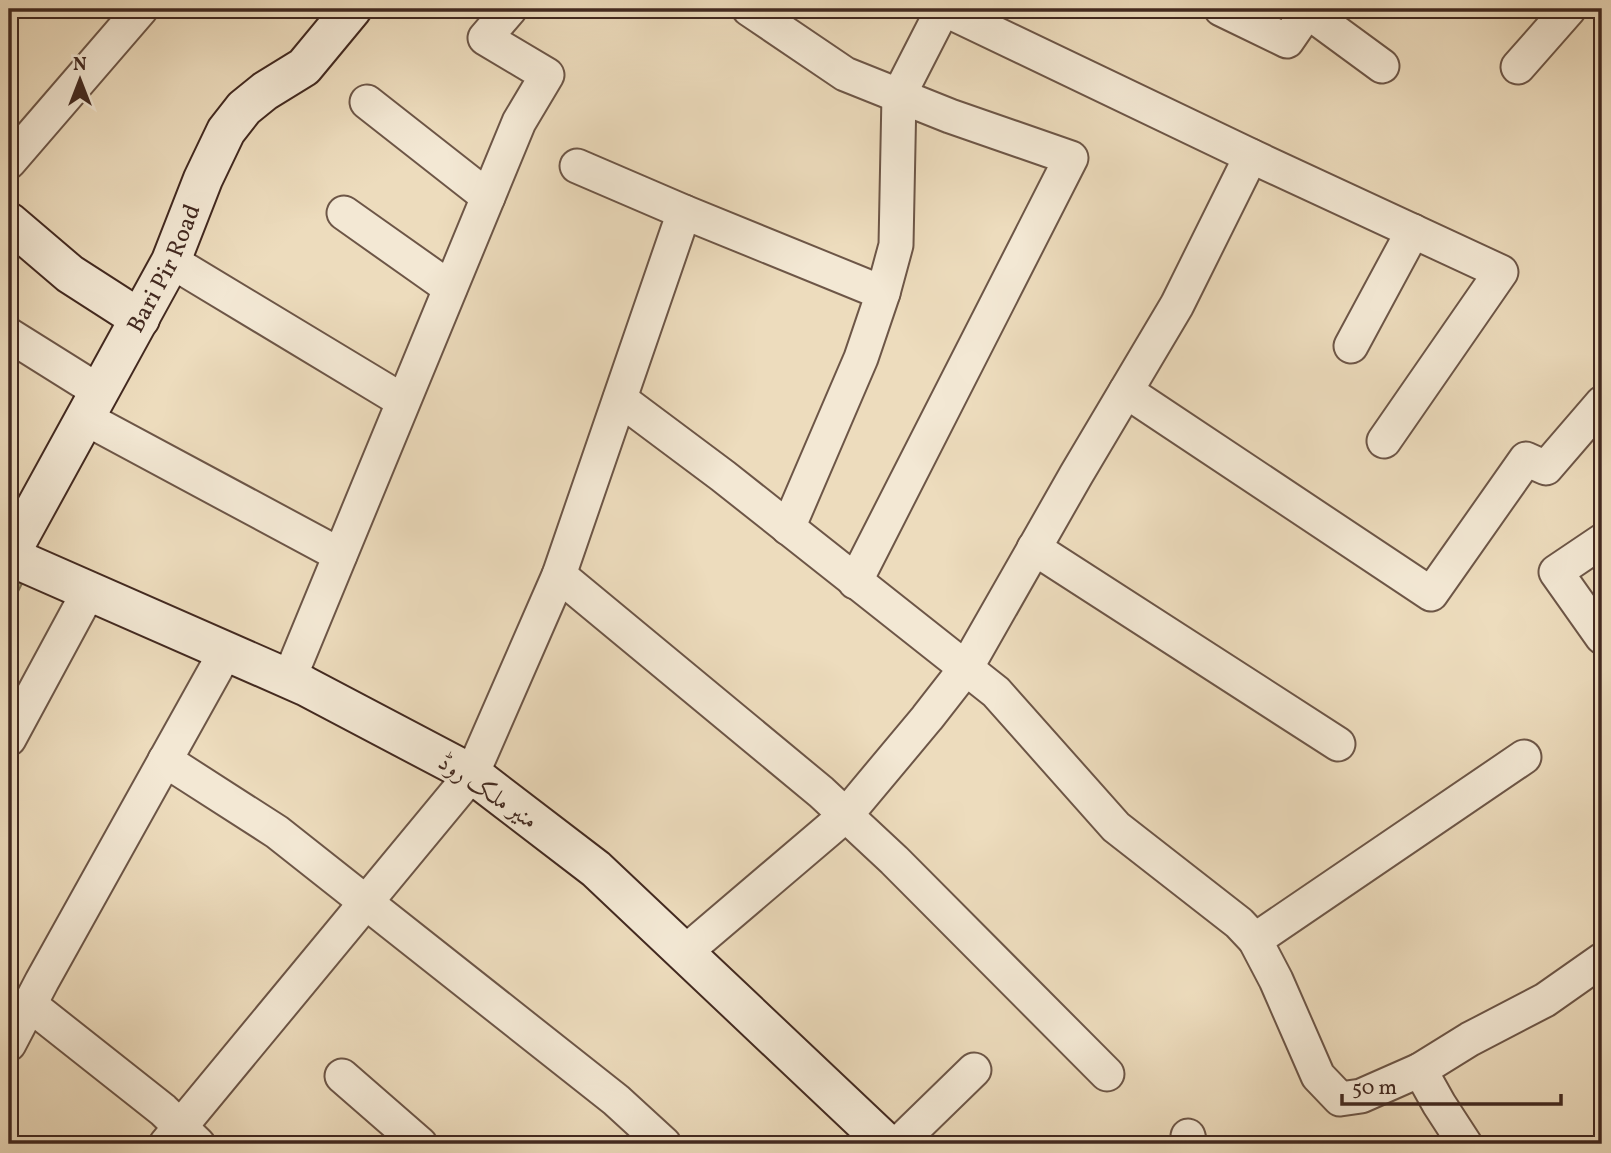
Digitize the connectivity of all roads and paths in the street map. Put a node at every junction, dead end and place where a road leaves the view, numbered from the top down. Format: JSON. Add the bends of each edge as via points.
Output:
{"nodes":[{"id":1,"x":141,"y":9,"type":"edge"},
{"id":2,"x":510,"y":9,"type":"edge"},
{"id":3,"x":749,"y":9,"type":"edge"},
{"id":4,"x":944,"y":9,"type":"edge"},
{"id":5,"x":1221,"y":9,"type":"edge"},
{"id":6,"x":1569,"y":9,"type":"edge"},
{"id":7,"x":347,"y":10,"type":"edge"},
{"id":8,"x":1308,"y":10,"type":"edge"},
{"id":9,"x":1382,"y":66,"type":"dead end"},
{"id":10,"x":1518,"y":67,"type":"dead end"},
{"id":11,"x":899,"y":95,"type":"junction"},
{"id":12,"x":367,"y":102,"type":"dead end"},
{"id":13,"x":1251,"y":156,"type":"junction"},
{"id":14,"x":9,"y":162,"type":"edge"},
{"id":15,"x":577,"y":166,"type":"dead end"},
{"id":16,"x":488,"y":197,"type":"junction"},
{"id":17,"x":684,"y":212,"type":"junction"},
{"id":18,"x":344,"y":213,"type":"dead end"},
{"id":19,"x":9,"y":222,"type":"edge"},
{"id":20,"x":1413,"y":231,"type":"junction"},
{"id":21,"x":171,"y":261,"type":"junction"},
{"id":22,"x":450,"y":288,"type":"junction"},
{"id":23,"x":883,"y":293,"type":"junction"},
{"id":24,"x":139,"y":319,"type":"junction"},
{"id":25,"x":9,"y":335,"type":"edge"},
{"id":26,"x":1350,"y":346,"type":"dead end"},
{"id":27,"x":1126,"y":391,"type":"junction"},
{"id":28,"x":620,"y":399,"type":"junction"},
{"id":29,"x":403,"y":401,"type":"junction"},
{"id":30,"x":1602,"y":403,"type":"edge"},
{"id":31,"x":92,"y":405,"type":"junction"},
{"id":32,"x":1384,"y":441,"type":"dead end"},
{"id":33,"x":18,"y":516,"type":"edge"},
{"id":34,"x":788,"y":528,"type":"junction"},
{"id":35,"x":1602,"y":541,"type":"edge"},
{"id":36,"x":1034,"y":548,"type":"junction"},
{"id":37,"x":340,"y":555,"type":"junction"},
{"id":38,"x":9,"y":556,"type":"edge"},
{"id":39,"x":559,"y":575,"type":"junction"},
{"id":40,"x":855,"y":582,"type":"junction"},
{"id":41,"x":89,"y":592,"type":"junction"},
{"id":42,"x":1602,"y":637,"type":"edge"},
{"id":43,"x":226,"y":651,"type":"junction"},
{"id":44,"x":966,"y":668,"type":"junction"},
{"id":45,"x":289,"y":678,"type":"junction"},
{"id":46,"x":9,"y":739,"type":"edge"},
{"id":47,"x":1338,"y":744,"type":"dead end"},
{"id":48,"x":1524,"y":757,"type":"dead end"},
{"id":49,"x":165,"y":760,"type":"junction"},
{"id":50,"x":472,"y":774,"type":"junction"},
{"id":51,"x":846,"y":815,"type":"junction"},
{"id":52,"x":366,"y":901,"type":"junction"},
{"id":53,"x":1255,"y":940,"type":"junction"},
{"id":54,"x":684,"y":953,"type":"junction"},
{"id":55,"x":1602,"y":960,"type":"edge"},
{"id":56,"x":29,"y":1004,"type":"junction"},
{"id":57,"x":9,"y":1044,"type":"edge"},
{"id":58,"x":974,"y":1070,"type":"dead end"},
{"id":59,"x":1420,"y":1070,"type":"junction"},
{"id":60,"x":1107,"y":1074,"type":"dead end"},
{"id":61,"x":342,"y":1076,"type":"dead end"},
{"id":62,"x":181,"y":1138,"type":"edge"},
{"id":63,"x":420,"y":1144,"type":"edge"},
{"id":64,"x":664,"y":1144,"type":"edge"},
{"id":65,"x":887,"y":1144,"type":"edge"},
{"id":66,"x":898,"y":1144,"type":"edge"},
{"id":67,"x":1465,"y":1144,"type":"edge"}],
"edges":[{"from":1,"to":14,"type":"street"},
{"from":2,"to":16,"type":"street","via":[[485,38],[547,75],[519,122]]},
{"from":3,"to":11,"type":"street","via":[[845,74]]},
{"from":4,"to":11,"type":"street"},
{"from":4,"to":13,"type":"street"},
{"from":5,"to":8,"type":"street","via":[[1287,41]]},
{"from":6,"to":10,"type":"street"},
{"from":7,"to":21,"type":"street","name":"Bari Pir Road","via":[[304,67],[244,108],[226,131]]},
{"from":8,"to":9,"type":"street"},
{"from":11,"to":23,"type":"street","via":[[896,245]]},
{"from":11,"to":40,"type":"street","via":[[1071,158]]},
{"from":12,"to":16,"type":"street"},
{"from":13,"to":20,"type":"street"},
{"from":13,"to":27,"type":"street","via":[[1177,305]]},
{"from":15,"to":17,"type":"street"},
{"from":16,"to":22,"type":"street"},
{"from":17,"to":23,"type":"street"},
{"from":17,"to":28,"type":"street"},
{"from":18,"to":22,"type":"street"},
{"from":19,"to":24,"type":"street","via":[[70,274]]},
{"from":20,"to":26,"type":"street"},
{"from":20,"to":32,"type":"street","via":[[1501,272]]},
{"from":21,"to":24,"type":"street","name":"Bari Pir Road"},
{"from":21,"to":29,"type":"street"},
{"from":22,"to":29,"type":"street"},
{"from":23,"to":34,"type":"street","via":[[861,358]]},
{"from":24,"to":31,"type":"street","name":"Bari Pir Road"},
{"from":25,"to":31,"type":"street"},
{"from":27,"to":30,"type":"street","via":[[1431,594],[1526,459],[1546,468]]},
{"from":27,"to":36,"type":"street"},
{"from":28,"to":34,"type":"street"},
{"from":28,"to":39,"type":"street"},
{"from":29,"to":37,"type":"street"},
{"from":31,"to":33,"type":"street","name":"Bari Pir Road"},
{"from":31,"to":37,"type":"street"},
{"from":33,"to":38,"type":"street","name":"Bari Pir Road"},
{"from":34,"to":40,"type":"street"},
{"from":35,"to":42,"type":"street","via":[[1556,572]]},
{"from":36,"to":44,"type":"street"},
{"from":36,"to":47,"type":"street"},
{"from":37,"to":45,"type":"street"},
{"from":38,"to":41,"type":"street","name":"منیر ملک روڈ"},
{"from":39,"to":50,"type":"street"},
{"from":39,"to":51,"type":"street"},
{"from":40,"to":44,"type":"street"},
{"from":41,"to":43,"type":"street","name":"منیر ملک روڈ"},
{"from":41,"to":46,"type":"street"},
{"from":43,"to":45,"type":"street","name":"منیر ملک روڈ"},
{"from":43,"to":49,"type":"street"},
{"from":44,"to":51,"type":"street"},
{"from":44,"to":53,"type":"street","via":[[996,692],[1116,827]]},
{"from":45,"to":50,"type":"street","name":"منیر ملک روڈ"},
{"from":48,"to":53,"type":"street"},
{"from":49,"to":52,"type":"street","via":[[277,832]]},
{"from":49,"to":56,"type":"street"},
{"from":50,"to":52,"type":"street"},
{"from":50,"to":54,"type":"street","name":"منیر ملک روڈ","via":[[596,869]]},
{"from":51,"to":54,"type":"street"},
{"from":51,"to":60,"type":"street"},
{"from":52,"to":62,"type":"street"},
{"from":52,"to":64,"type":"street"},
{"from":53,"to":59,"type":"street","via":[[1318,1076],[1340,1099],[1361,1096]]},
{"from":54,"to":65,"type":"street","name":"منیر ملک روڈ"},
{"from":55,"to":59,"type":"street","via":[[1545,1000]]},
{"from":56,"to":57,"type":"street"},
{"from":56,"to":62,"type":"street","via":[[163,1110]]},
{"from":58,"to":66,"type":"street"},
{"from":59,"to":67,"type":"street"},
{"from":61,"to":63,"type":"street"}]}
